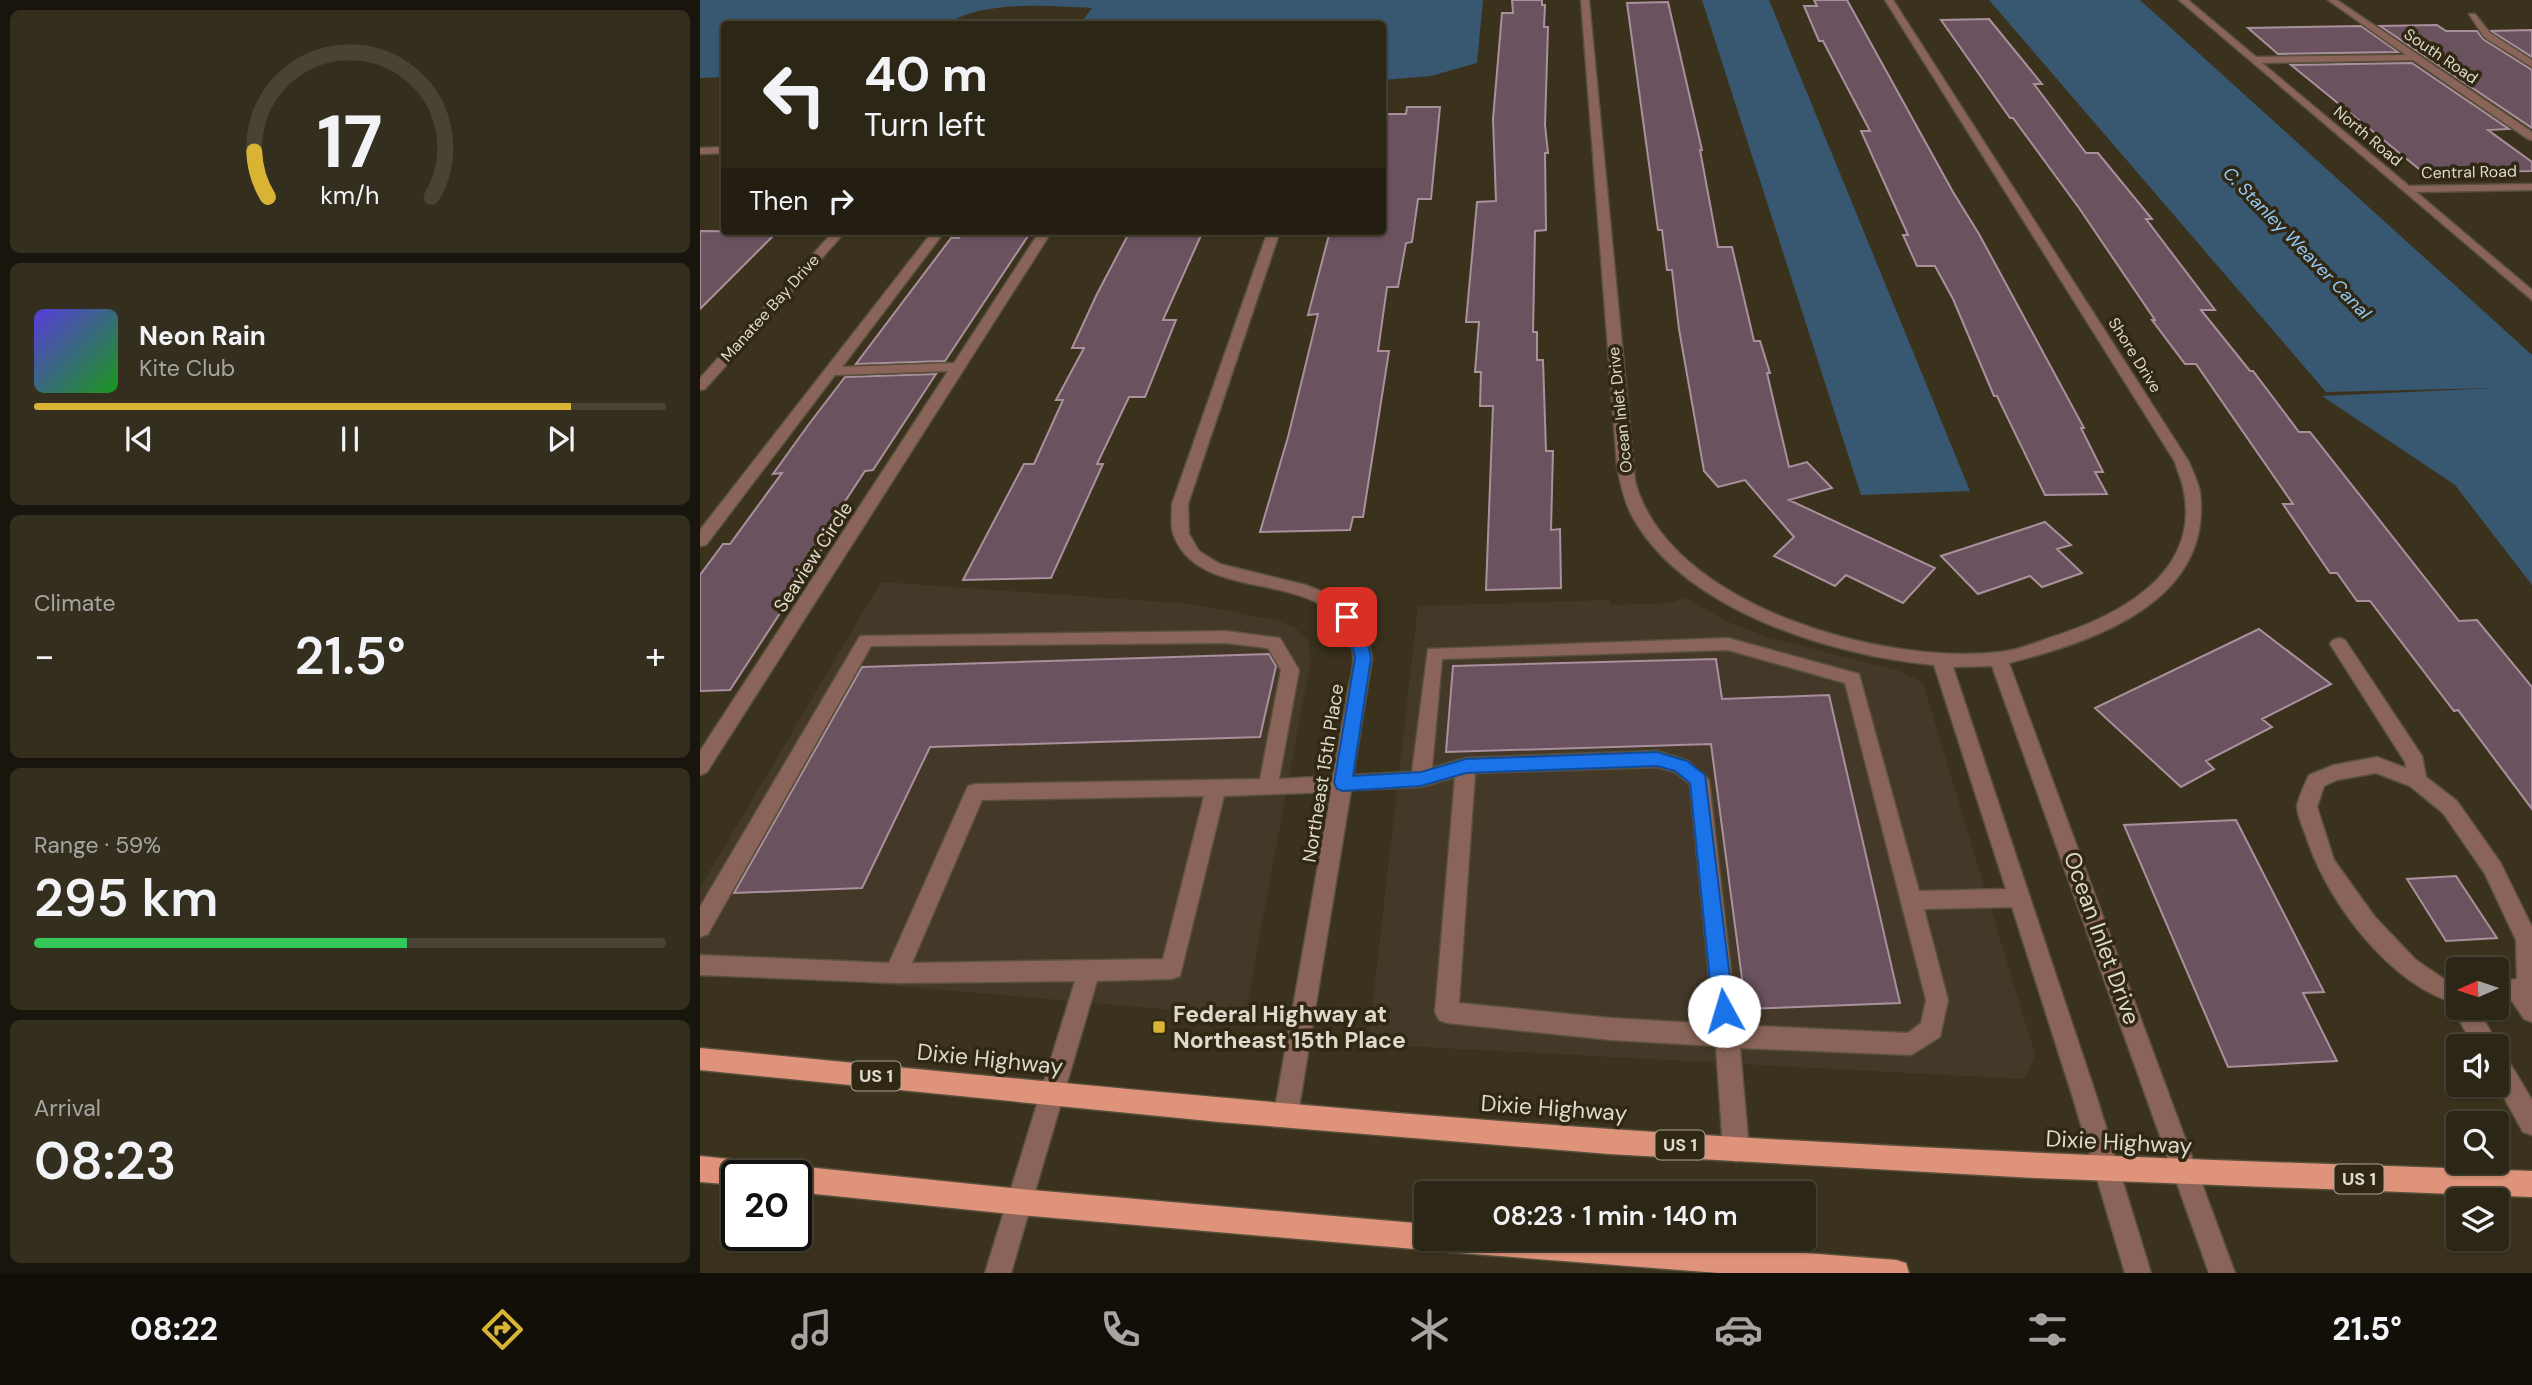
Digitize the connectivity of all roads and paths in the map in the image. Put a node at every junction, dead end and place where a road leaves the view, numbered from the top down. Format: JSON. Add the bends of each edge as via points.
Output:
{"nodes":[{"id":1,"x":1584,"y":0,"type":"edge"},
{"id":2,"x":1889,"y":0,"type":"edge"},
{"id":3,"x":2183,"y":0,"type":"edge"},
{"id":4,"x":2332,"y":0,"type":"edge"},
{"id":5,"x":2472,"y":16,"type":"dead end"},
{"id":6,"x":2416,"y":57,"type":"junction"},
{"id":7,"x":2254,"y":60,"type":"junction"},
{"id":8,"x":2532,"y":64,"type":"edge"},
{"id":9,"x":2532,"y":137,"type":"edge"},
{"id":10,"x":721,"y":150,"type":"edge"},
{"id":11,"x":700,"y":151,"type":"edge"},
{"id":12,"x":2532,"y":187,"type":"edge"},
{"id":13,"x":2406,"y":189,"type":"junction"},
{"id":14,"x":836,"y":235,"type":"edge"},
{"id":15,"x":936,"y":235,"type":"edge"},
{"id":16,"x":1043,"y":235,"type":"edge"},
{"id":17,"x":1272,"y":235,"type":"edge"},
{"id":18,"x":2532,"y":296,"type":"edge"},
{"id":19,"x":959,"y":367,"type":"junction"},
{"id":20,"x":831,"y":371,"type":"junction"},
{"id":21,"x":700,"y":386,"type":"edge"},
{"id":22,"x":703,"y":532,"type":"edge"},
{"id":23,"x":2339,"y":645,"type":"dead end"},
{"id":24,"x":1941,"y":659,"type":"junction"},
{"id":25,"x":1999,"y":659,"type":"junction"},
{"id":26,"x":1466,"y":766,"type":"junction"},
{"id":27,"x":700,"y":767,"type":"edge"},
{"id":28,"x":1421,"y":779,"type":"junction"},
{"id":29,"x":2417,"y":780,"type":"junction"},
{"id":30,"x":1343,"y":783,"type":"junction"},
{"id":31,"x":1268,"y":787,"type":"junction"},
{"id":32,"x":1216,"y":788,"type":"junction"},
{"id":33,"x":2020,"y":898,"type":"junction"},
{"id":34,"x":1912,"y":900,"type":"junction"},
{"id":35,"x":700,"y":927,"type":"edge"},
{"id":36,"x":700,"y":965,"type":"edge"},
{"id":37,"x":1089,"y":971,"type":"junction"},
{"id":38,"x":896,"y":973,"type":"junction"},
{"id":39,"x":2514,"y":989,"type":"edge"},
{"id":40,"x":2446,"y":991,"type":"edge"},
{"id":41,"x":2532,"y":1011,"type":"edge"},
{"id":42,"x":1727,"y":1036,"type":"junction"},
{"id":43,"x":700,"y":1059,"type":"edge"},
{"id":44,"x":2509,"y":1084,"type":"edge"},
{"id":45,"x":1051,"y":1094,"type":"junction"},
{"id":46,"x":1286,"y":1114,"type":"junction"},
{"id":47,"x":2532,"y":1124,"type":"edge"},
{"id":48,"x":1736,"y":1149,"type":"junction"},
{"id":49,"x":700,"y":1169,"type":"edge"},
{"id":50,"x":2107,"y":1170,"type":"junction"},
{"id":51,"x":721,"y":1171,"type":"edge"},
{"id":52,"x":2187,"y":1173,"type":"junction"},
{"id":53,"x":812,"y":1181,"type":"edge"},
{"id":54,"x":2532,"y":1184,"type":"edge"},
{"id":55,"x":1020,"y":1202,"type":"junction"},
{"id":56,"x":1414,"y":1236,"type":"edge"},
{"id":57,"x":1605,"y":1251,"type":"edge"},
{"id":58,"x":998,"y":1273,"type":"edge"},
{"id":59,"x":1896,"y":1273,"type":"edge"},
{"id":60,"x":2138,"y":1273,"type":"edge"},
{"id":61,"x":2222,"y":1273,"type":"edge"}],
"edges":[{"from":1,"to":24,"type":"street","name":"Ocean Inlet Drive","via":[[1624,465],[1630,494],[1645,524],[1668,553],[1701,580],[1787,627],[1840,643]]},
{"from":2,"to":25,"type":"street","name":"Shore Drive","via":[[2182,462],[2192,491],[2194,520],[2187,549],[2160,590],[2130,613],[2091,632]]},
{"from":3,"to":7,"type":"street","name":"North Road"},
{"from":4,"to":6,"type":"street","name":"South Road"},
{"from":5,"to":8,"type":"street","via":[[2487,35]]},
{"from":6,"to":7,"type":"street"},
{"from":6,"to":9,"type":"street","name":"South Road"},
{"from":7,"to":13,"type":"street","name":"North Road"},
{"from":10,"to":11,"type":"street"},
{"from":12,"to":13,"type":"street","name":"Central Road"},
{"from":13,"to":18,"type":"street","name":"North Road"},
{"from":14,"to":21,"type":"street","name":"Manatee Bay Drive"},
{"from":15,"to":20,"type":"street"},
{"from":16,"to":19,"type":"street","name":"Seaview Circle"},
{"from":17,"to":30,"type":"street","name":"Northeast 15th Place","via":[[1177,521],[1186,545],[1208,565],[1308,590],[1347,617],[1363,658]]},
{"from":19,"to":20,"type":"street"},
{"from":19,"to":27,"type":"street","name":"Seaview Circle"},
{"from":20,"to":22,"type":"street"},
{"from":23,"to":29,"type":"street","via":[[2415,761]]},
{"from":24,"to":25,"type":"street","name":"Ocean Inlet Drive"},
{"from":24,"to":33,"type":"street"},
{"from":25,"to":52,"type":"street","name":"Ocean Inlet Drive"},
{"from":26,"to":28,"type":"street"},
{"from":26,"to":42,"type":"street","via":[[1657,759],[1681,766],[1699,780]]},
{"from":26,"to":42,"type":"street","via":[[1447,1012]]},
{"from":28,"to":30,"type":"street"},
{"from":28,"to":34,"type":"street","via":[[1434,653],[1728,644],[1853,678]]},
{"from":29,"to":39,"type":"street","via":[[2450,807],[2493,868],[2527,940]]},
{"from":29,"to":40,"type":"street","via":[[2377,765],[2334,773],[2316,781],[2307,807],[2326,863],[2367,924],[2408,967]]},
{"from":30,"to":31,"type":"street"},
{"from":30,"to":46,"type":"street","name":"Northeast 15th Place"},
{"from":31,"to":32,"type":"street"},
{"from":31,"to":35,"type":"street","via":[[1290,670],[1274,642],[1226,637],[866,640]]},
{"from":32,"to":37,"type":"street","via":[[1172,969]]},
{"from":32,"to":38,"type":"street","via":[[975,792]]},
{"from":33,"to":34,"type":"street"},
{"from":33,"to":50,"type":"street"},
{"from":34,"to":42,"type":"street","via":[[1937,999],[1932,1029],[1910,1044]]},
{"from":36,"to":38,"type":"street"},
{"from":37,"to":38,"type":"street"},
{"from":37,"to":45,"type":"street"},
{"from":39,"to":41,"type":"street"},
{"from":42,"to":48,"type":"street"},
{"from":43,"to":45,"type":"main road","name":"Dixie Highway","number":"US 1"},
{"from":44,"to":47,"type":"street"},
{"from":45,"to":46,"type":"main road","name":"Dixie Highway","number":"US 1"},
{"from":45,"to":55,"type":"street"},
{"from":46,"to":48,"type":"main road","name":"Dixie Highway","number":"US 1"},
{"from":48,"to":50,"type":"main road","name":"Dixie Highway","number":"US 1"},
{"from":49,"to":51,"type":"main road"},
{"from":50,"to":52,"type":"main road","name":"Dixie Highway","number":"US 1"},
{"from":50,"to":60,"type":"street"},
{"from":52,"to":54,"type":"main road","name":"Dixie Highway","number":"US 1"},
{"from":52,"to":61,"type":"street","name":"Ocean Inlet Drive"},
{"from":53,"to":55,"type":"main road"},
{"from":55,"to":56,"type":"main road"},
{"from":55,"to":58,"type":"street"},
{"from":57,"to":59,"type":"main road"}]}
